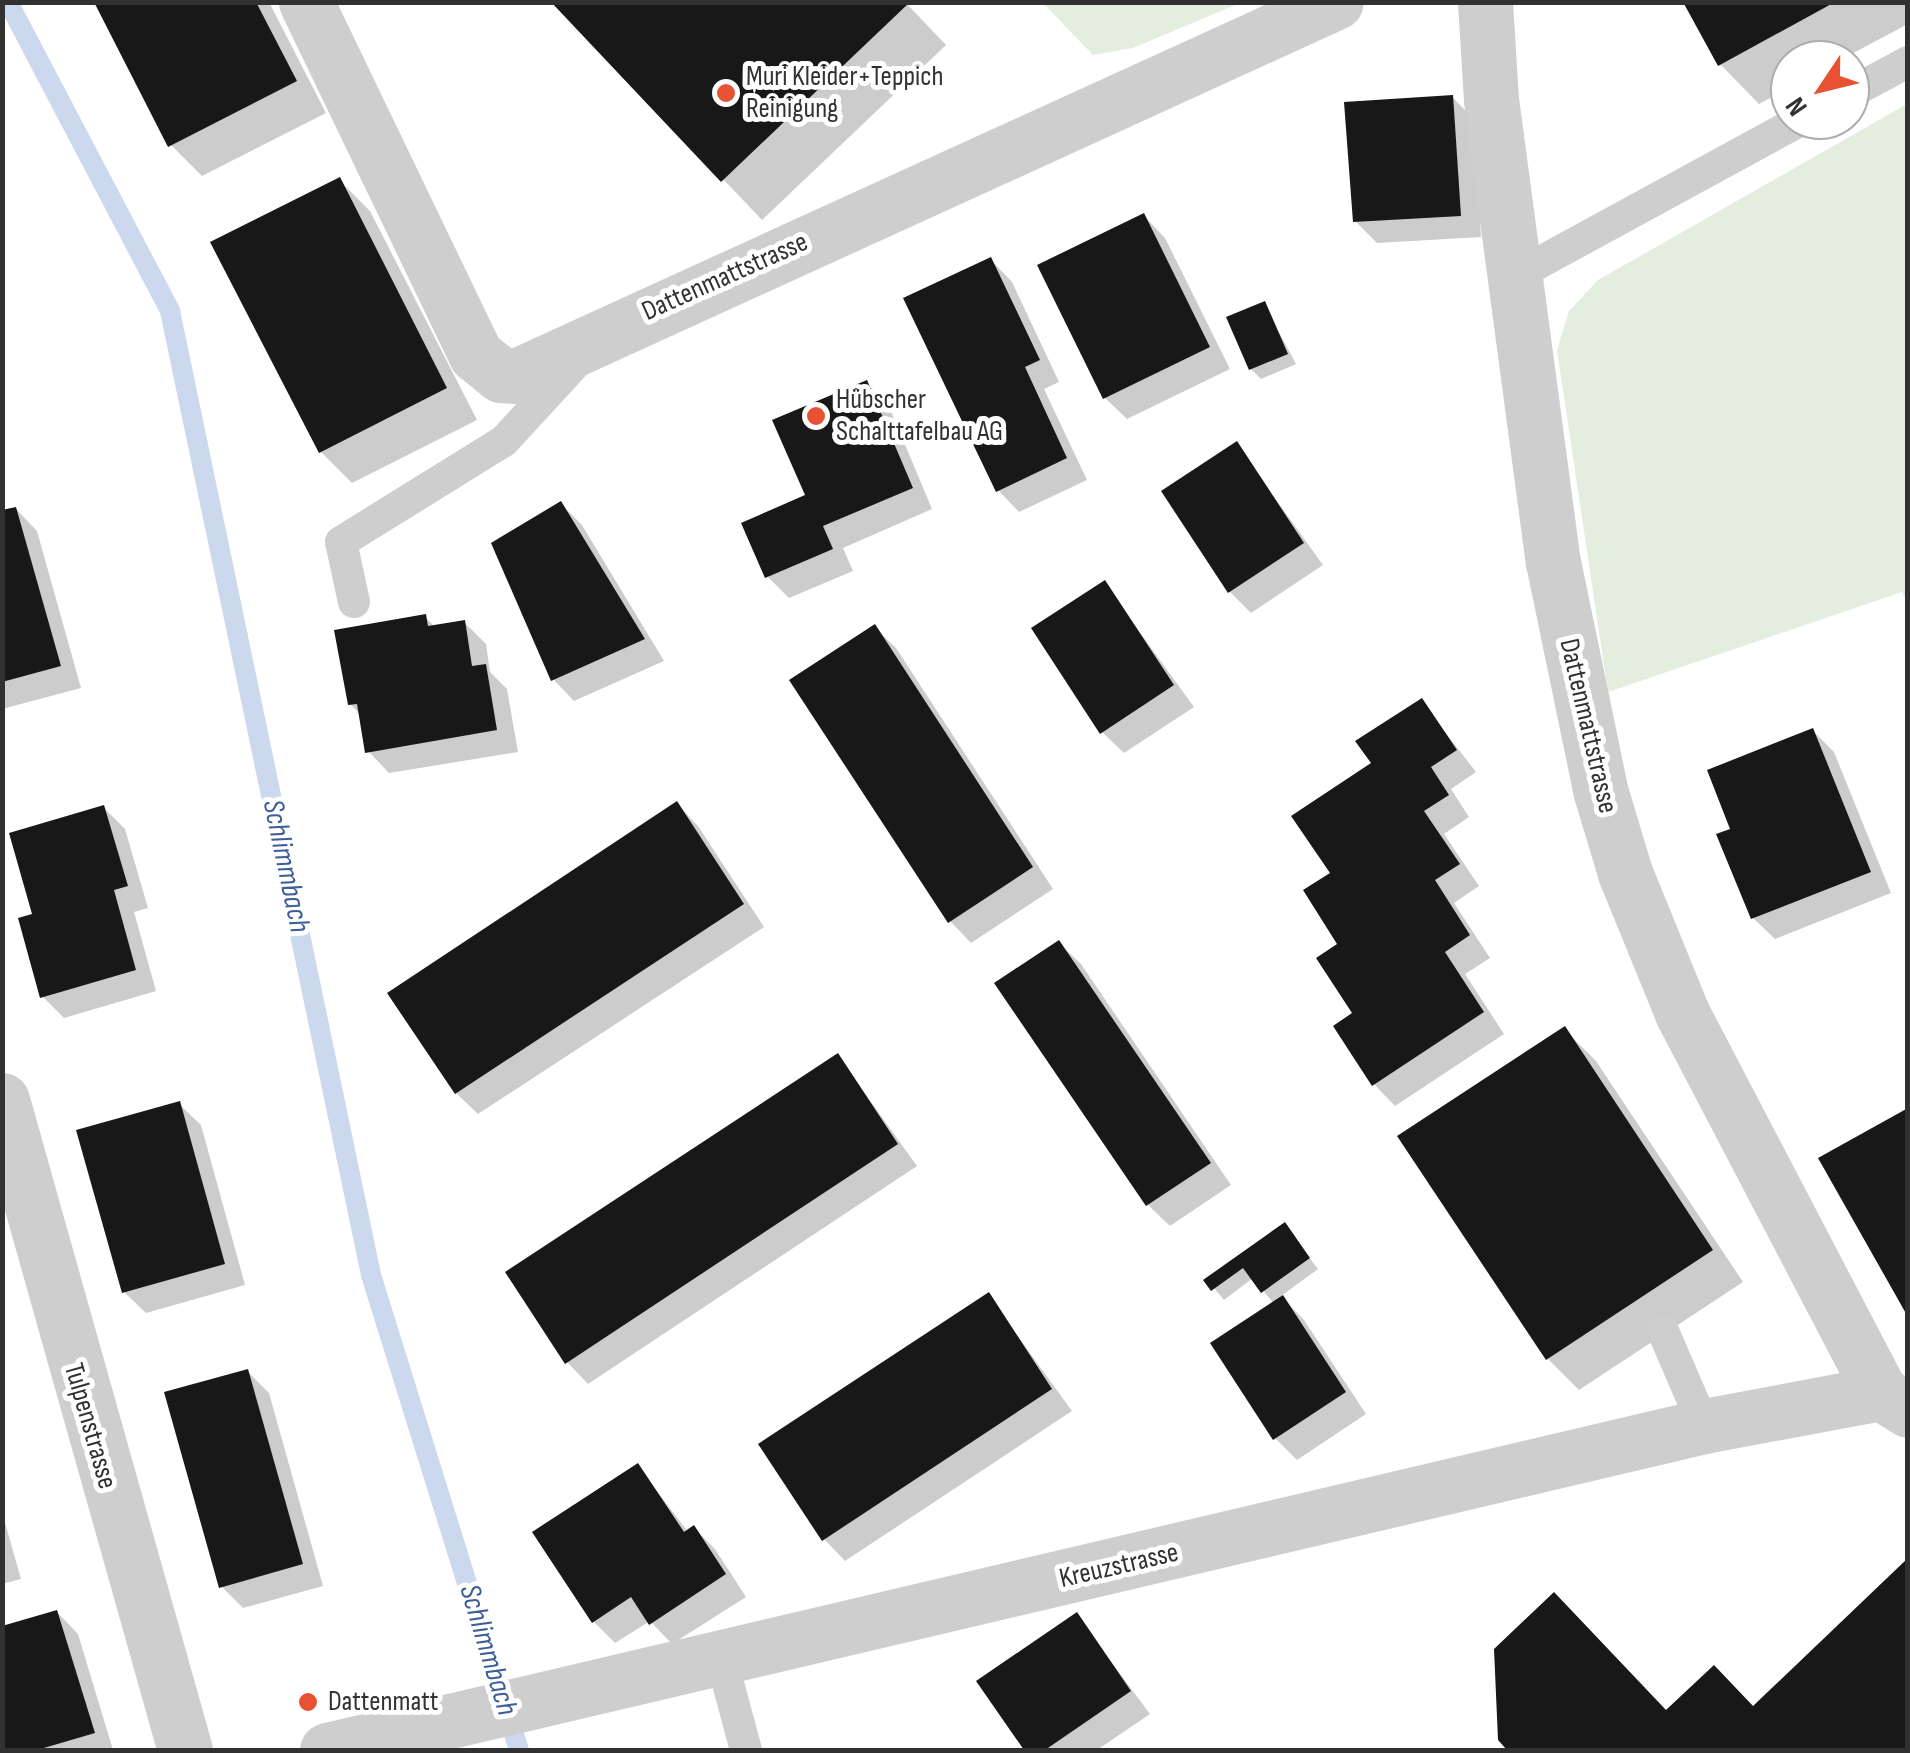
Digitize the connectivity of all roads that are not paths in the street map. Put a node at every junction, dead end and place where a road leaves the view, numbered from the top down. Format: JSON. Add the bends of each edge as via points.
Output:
{"nodes":[{"id":1,"x":306,"y":2,"type":"edge"},
{"id":2,"x":1336,"y":2,"type":"edge"},
{"id":3,"x":1486,"y":2,"type":"edge"},
{"id":4,"x":1908,"y":62,"type":"edge"},
{"id":5,"x":1870,"y":82,"type":"edge"},
{"id":6,"x":1770,"y":137,"type":"edge"},
{"id":7,"x":1515,"y":276,"type":"junction"},
{"id":8,"x":599,"y":335,"type":"junction"},
{"id":9,"x":354,"y":602,"type":"dead end"},
{"id":10,"x":2,"y":1100,"type":"edge"},
{"id":11,"x":1663,"y":1331,"type":"dead end"},
{"id":12,"x":1894,"y":1402,"type":"edge"},
{"id":13,"x":1704,"y":1426,"type":"junction"},
{"id":14,"x":722,"y":1661,"type":"junction"},
{"id":15,"x":185,"y":1750,"type":"edge"},
{"id":16,"x":327,"y":1750,"type":"edge"},
{"id":17,"x":746,"y":1750,"type":"edge"}],
"edges":[{"from":1,"to":8,"type":"street","name":"Dattenmattstrasse","via":[[476,356],[501,375],[516,376]]},
{"from":2,"to":8,"type":"street","name":"Dattenmattstrasse"},
{"from":3,"to":7,"type":"street","name":"Dattenmattstrasse"},
{"from":4,"to":5,"type":"lane"},
{"from":6,"to":7,"type":"lane"},
{"from":7,"to":12,"type":"street","name":"Dattenmattstrasse","via":[[1552,562],[1578,698],[1625,873],[1682,1013]]},
{"from":8,"to":9,"type":"lane","via":[[540,409],[504,441],[342,542]]},
{"from":10,"to":15,"type":"street","name":"Tulpenstrasse"},
{"from":11,"to":13,"type":"lane"},
{"from":12,"to":13,"type":"street","name":"Kreuzstrasse"},
{"from":13,"to":14,"type":"street","name":"Kreuzstrasse"},
{"from":14,"to":16,"type":"street","name":"Kreuzstrasse"},
{"from":14,"to":17,"type":"lane"}]}
